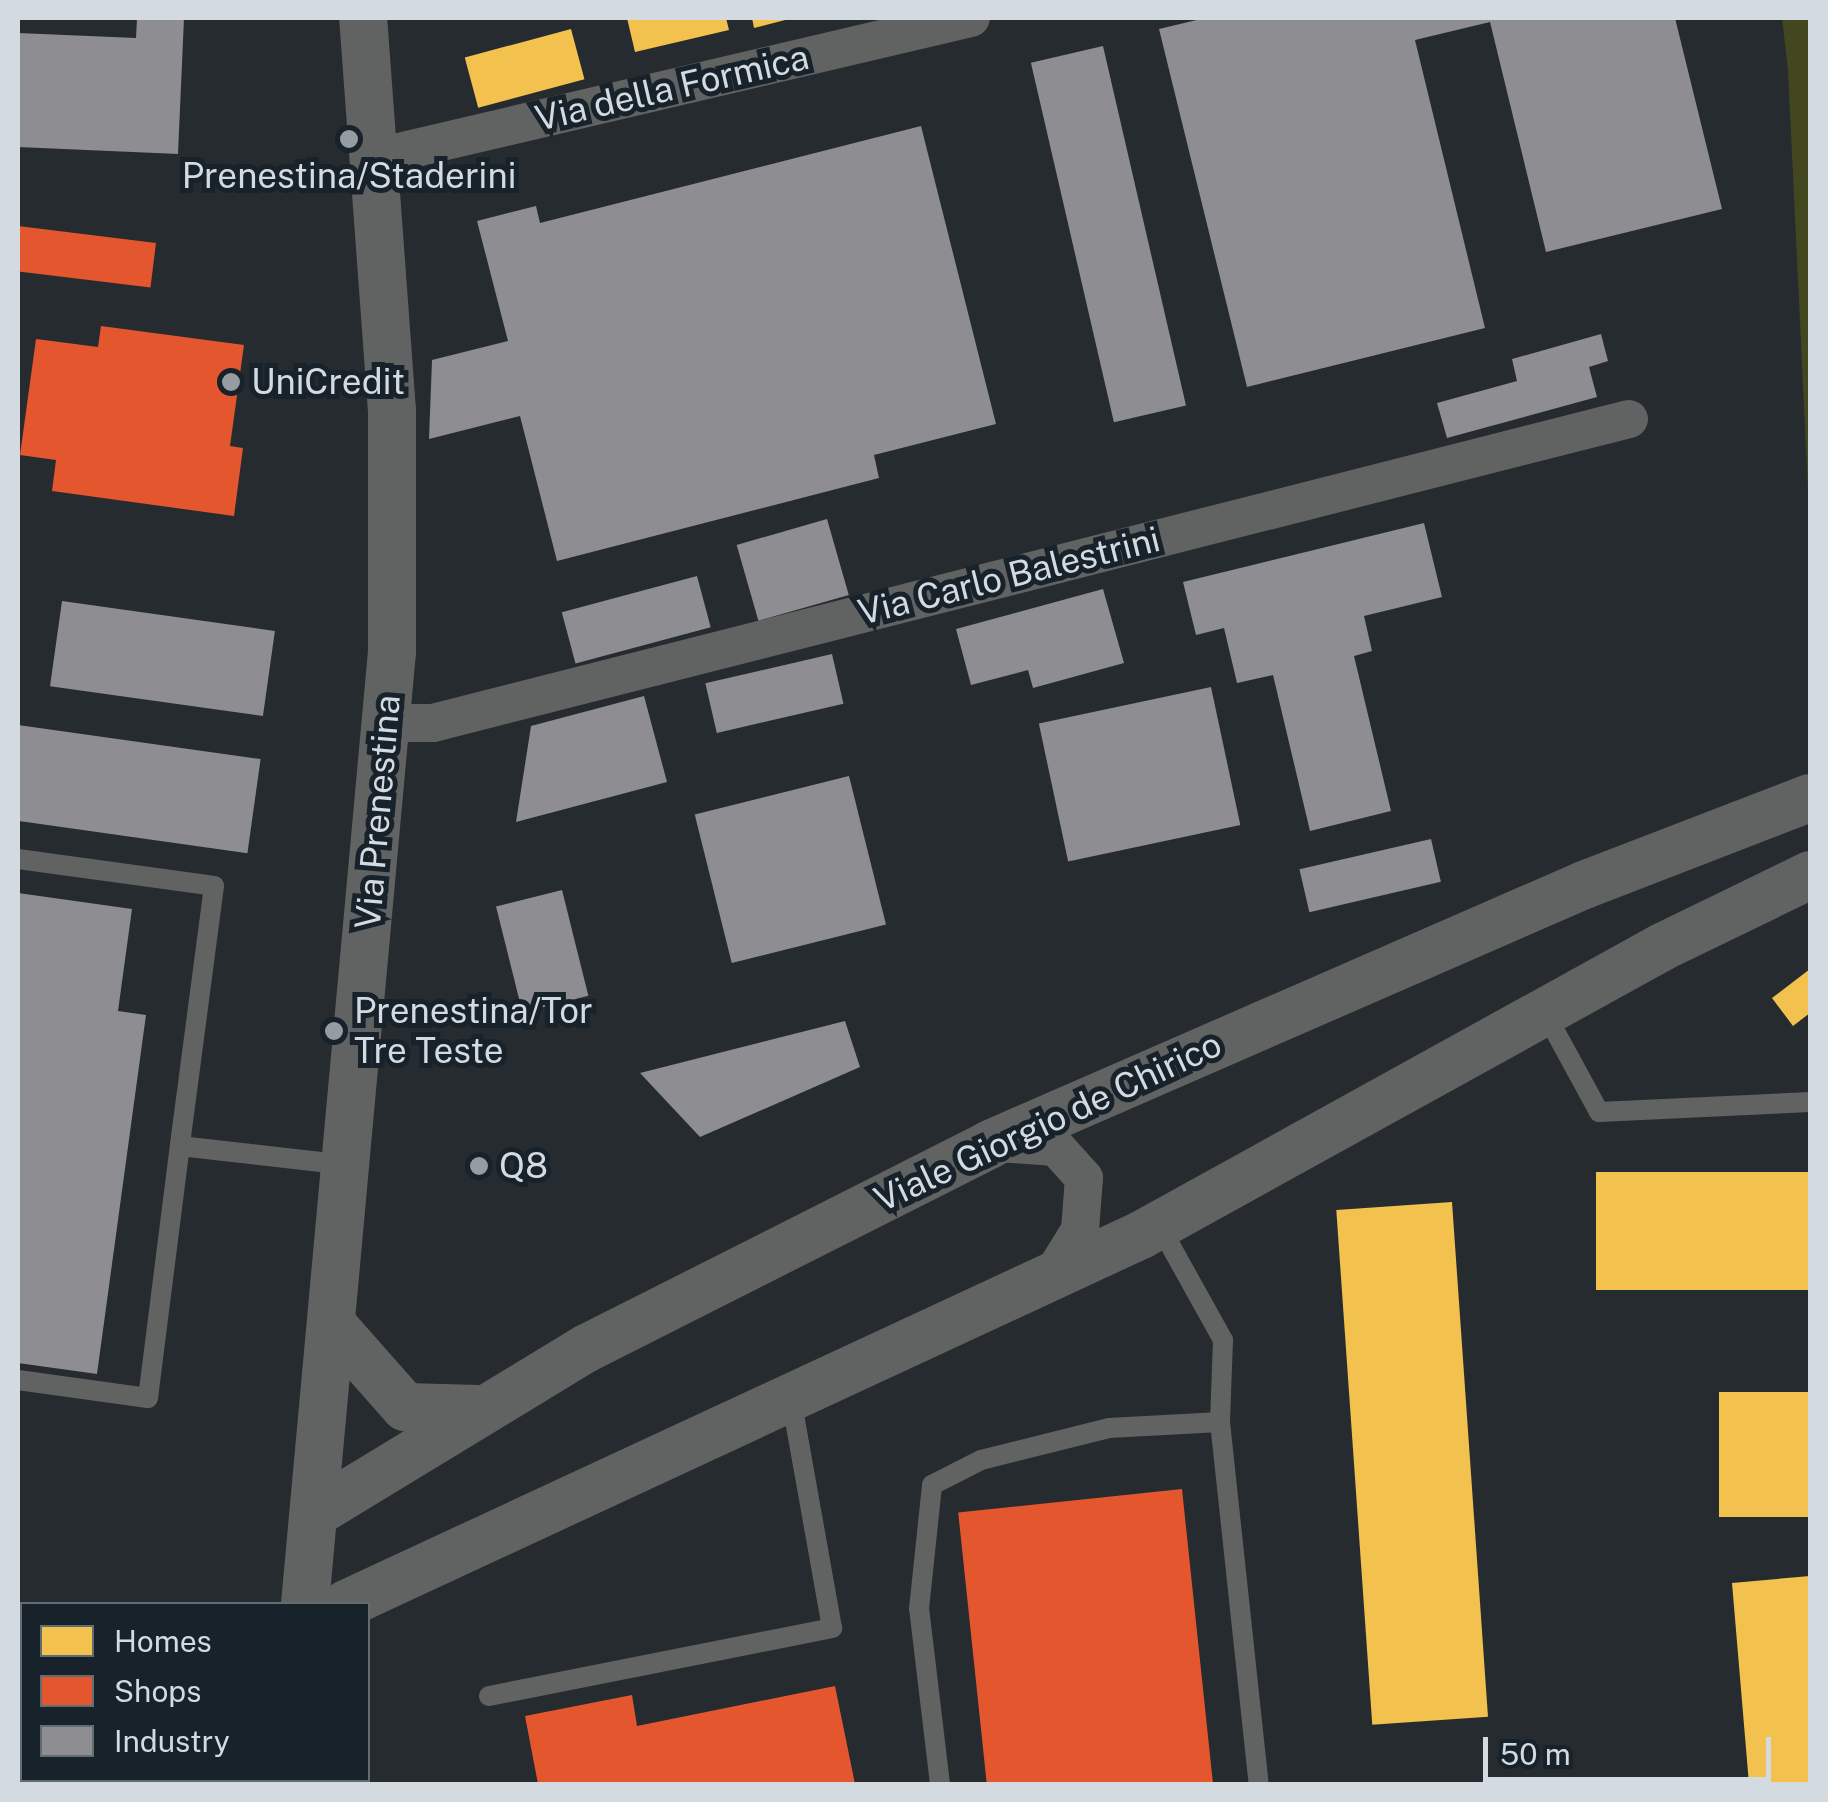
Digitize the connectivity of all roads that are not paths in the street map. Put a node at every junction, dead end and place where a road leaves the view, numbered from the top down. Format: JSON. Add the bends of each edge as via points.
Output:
{"nodes":[{"id":1,"x":363,"y":18,"type":"edge"},
{"id":2,"x":972,"y":18,"type":"edge"},
{"id":3,"x":373,"y":158,"type":"junction"},
{"id":4,"x":1629,"y":418,"type":"dead end"},
{"id":5,"x":387,"y":723,"type":"junction"},
{"id":6,"x":1810,"y":798,"type":"edge"},
{"id":7,"x":18,"y":859,"type":"edge"},
{"id":8,"x":1807,"y":886,"type":"edge"},
{"id":9,"x":1544,"y":1011,"type":"junction"},
{"id":10,"x":1810,"y":1102,"type":"edge"},
{"id":11,"x":990,"y":1144,"type":"junction"},
{"id":12,"x":180,"y":1146,"type":"junction"},
{"id":13,"x":349,"y":1165,"type":"junction"},
{"id":14,"x":1159,"y":1225,"type":"junction"},
{"id":15,"x":1048,"y":1280,"type":"junction"},
{"id":16,"x":336,"y":1329,"type":"junction"},
{"id":17,"x":18,"y":1380,"type":"edge"},
{"id":18,"x":790,"y":1395,"type":"junction"},
{"id":19,"x":488,"y":1408,"type":"junction"},
{"id":20,"x":1220,"y":1422,"type":"junction"},
{"id":21,"x":317,"y":1512,"type":"junction"},
{"id":22,"x":305,"y":1602,"type":"edge"},
{"id":23,"x":350,"y":1602,"type":"edge"},
{"id":24,"x":489,"y":1696,"type":"dead end"},
{"id":25,"x":940,"y":1784,"type":"edge"},
{"id":26,"x":1260,"y":1784,"type":"edge"}],
"edges":[{"from":1,"to":3,"type":"street","name":"Via Prenestina"},
{"from":2,"to":3,"type":"street","name":"Via della Formica"},
{"from":3,"to":5,"type":"street","name":"Via Prenestina","via":[[394,496]]},
{"from":4,"to":5,"type":"street","name":"Via Carlo Balestrini","via":[[433,723]]},
{"from":5,"to":13,"type":"street","name":"Via Prenestina"},
{"from":6,"to":11,"type":"street","name":"Viale Giorgio de Chirico","via":[[1584,884]]},
{"from":7,"to":12,"type":"lane","via":[[214,886]]},
{"from":8,"to":9,"type":"street"},
{"from":9,"to":10,"type":"lane","via":[[1600,1112]]},
{"from":9,"to":14,"type":"street"},
{"from":11,"to":15,"type":"street","via":[[1056,1148],[1084,1178],[1080,1230]]},
{"from":11,"to":19,"type":"street","name":"Viale Giorgio de Chirico"},
{"from":12,"to":13,"type":"lane"},
{"from":12,"to":17,"type":"lane","via":[[148,1398]]},
{"from":13,"to":16,"type":"street","name":"Via Prenestina"},
{"from":14,"to":15,"type":"street"},
{"from":14,"to":20,"type":"lane","via":[[1223,1340]]},
{"from":15,"to":18,"type":"street"},
{"from":16,"to":19,"type":"street","via":[[412,1411]]},
{"from":16,"to":21,"type":"street","name":"Via Prenestina"},
{"from":18,"to":23,"type":"street"},
{"from":18,"to":24,"type":"lane","via":[[832,1628]]},
{"from":19,"to":21,"type":"street","name":"Viale Giorgio de Chirico"},
{"from":20,"to":25,"type":"lane","via":[[1109,1428],[981,1460],[932,1485],[919,1609]]},
{"from":20,"to":26,"type":"lane"},
{"from":21,"to":22,"type":"street","name":"Via Prenestina"}]}
